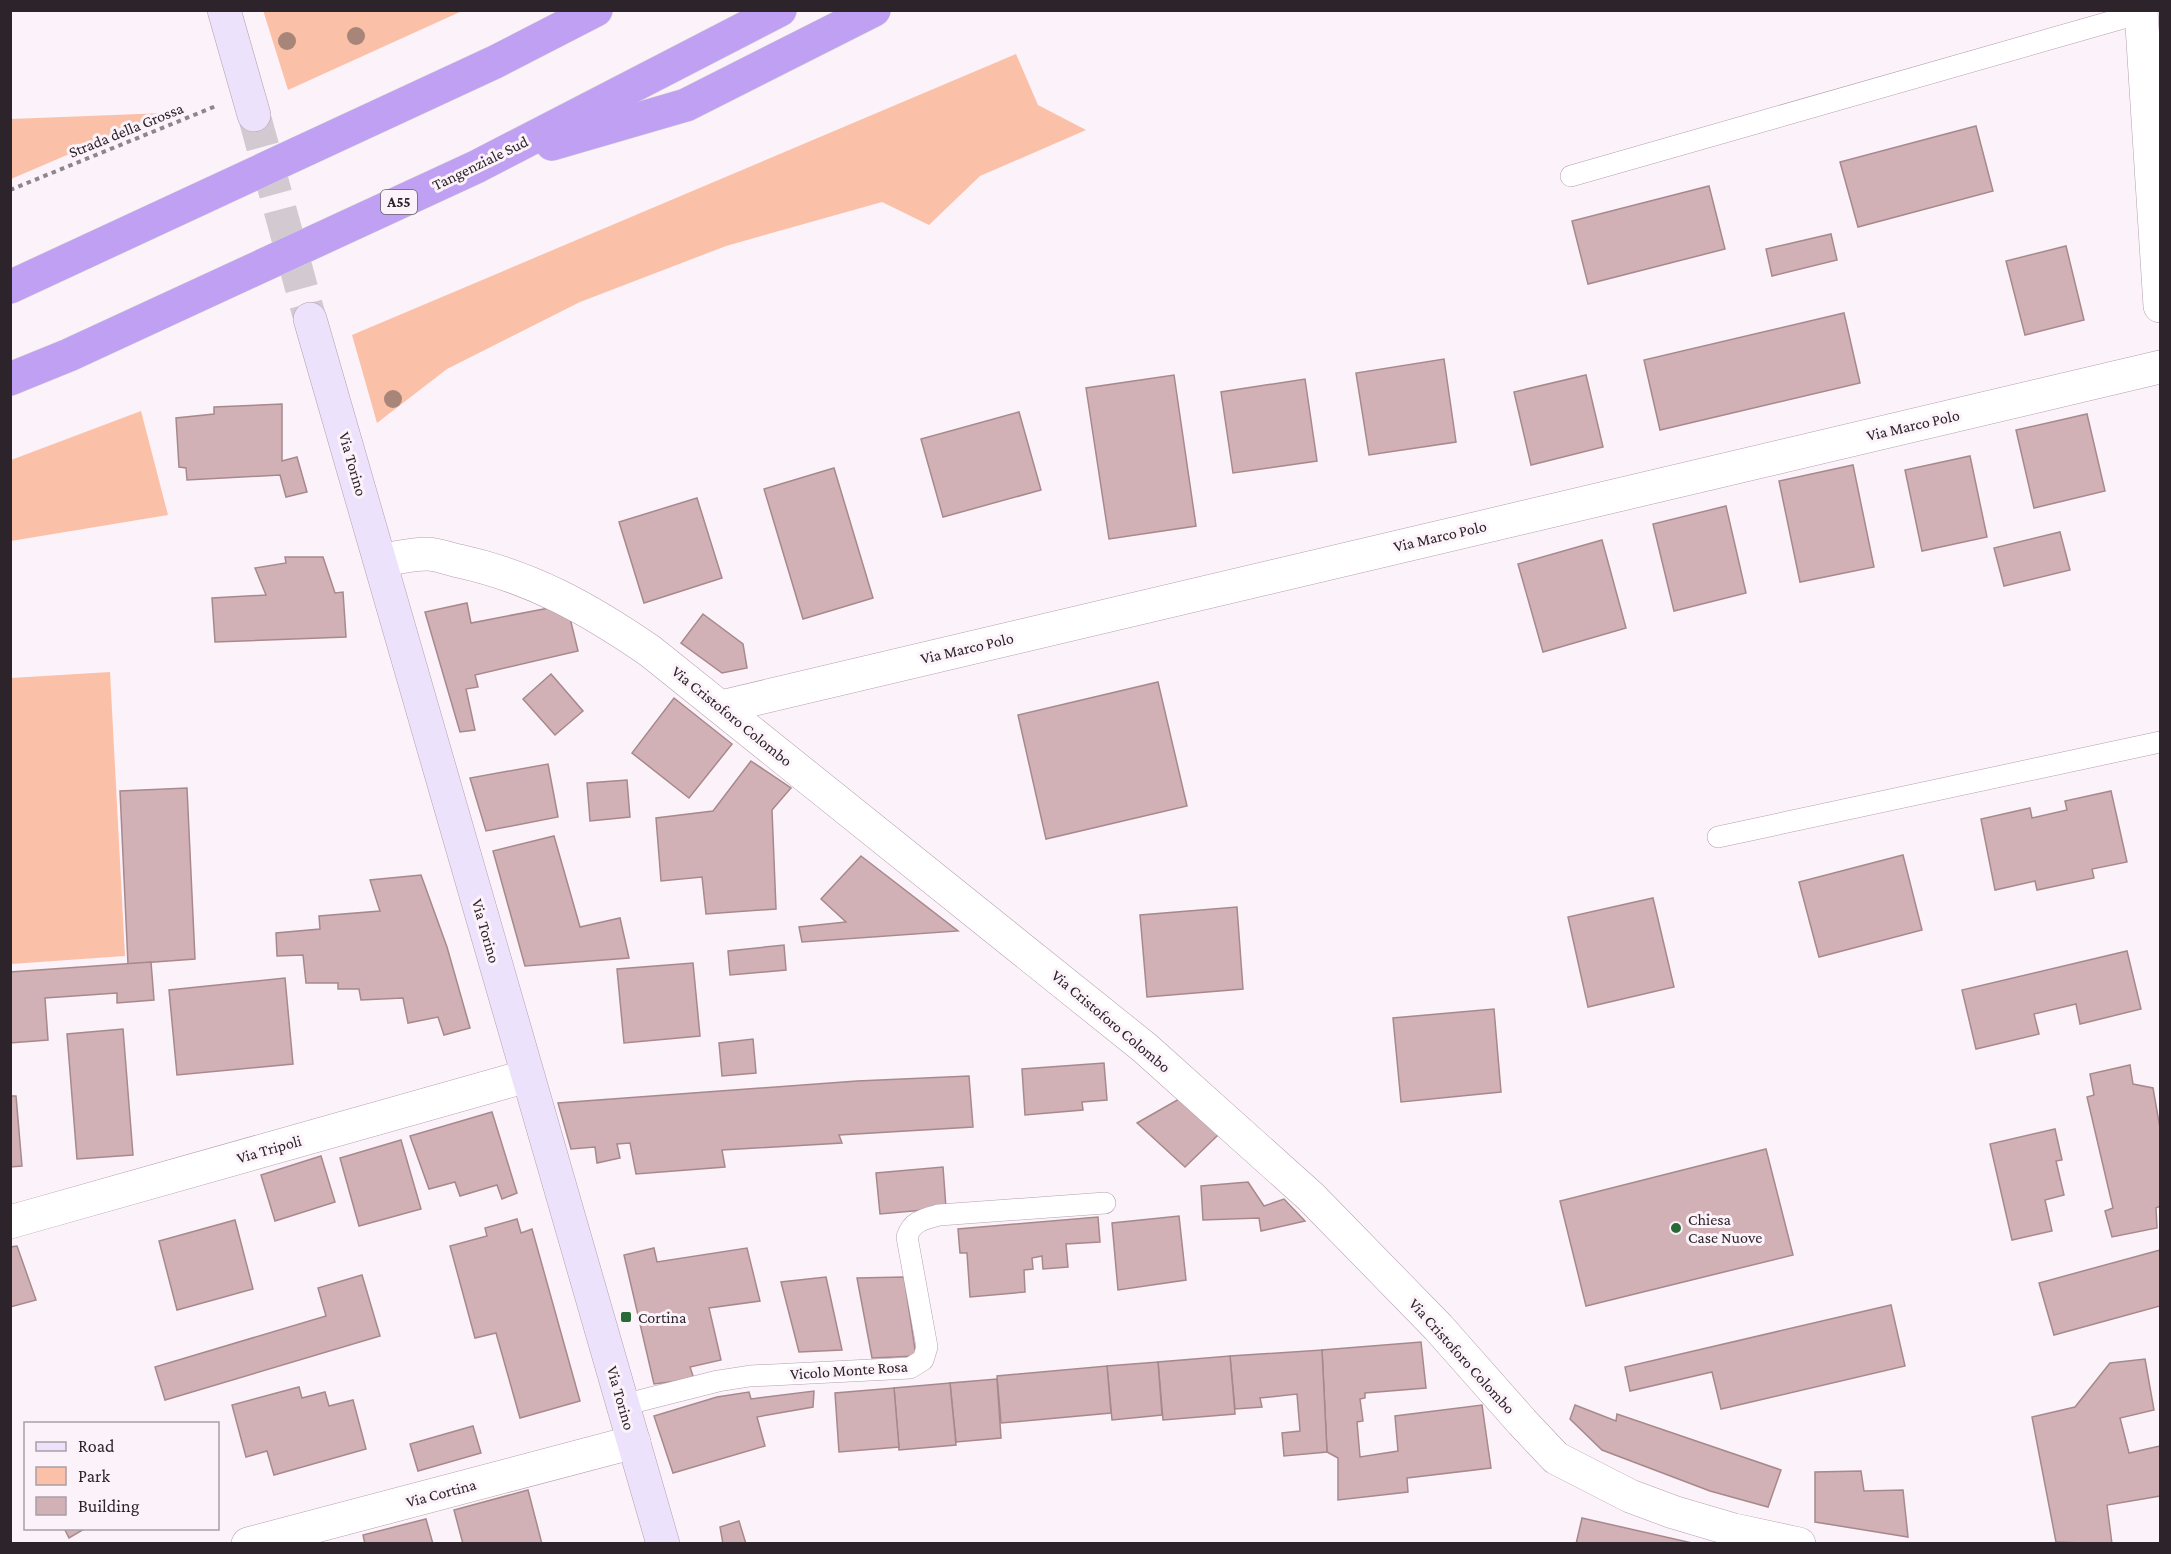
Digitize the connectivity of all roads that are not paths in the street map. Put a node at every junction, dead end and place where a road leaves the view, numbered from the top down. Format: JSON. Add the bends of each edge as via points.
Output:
{"nodes":[{"id":1,"x":224,"y":10,"type":"edge"},
{"id":2,"x":596,"y":10,"type":"edge"},
{"id":3,"x":780,"y":10,"type":"edge"},
{"id":4,"x":874,"y":10,"type":"edge"},
{"id":5,"x":2141,"y":12,"type":"edge"},
{"id":6,"x":254,"y":116,"type":"tunnel mouth"},
{"id":7,"x":476,"y":167,"type":"junction"},
{"id":8,"x":1571,"y":176,"type":"dead end"},
{"id":9,"x":10,"y":287,"type":"edge"},
{"id":10,"x":2160,"y":306,"type":"edge"},
{"id":11,"x":310,"y":319,"type":"tunnel mouth"},
{"id":12,"x":2160,"y":367,"type":"edge"},
{"id":13,"x":10,"y":379,"type":"edge"},
{"id":14,"x":381,"y":560,"type":"junction"},
{"id":15,"x":720,"y":706,"type":"junction"},
{"id":16,"x":2160,"y":742,"type":"edge"},
{"id":17,"x":1718,"y":837,"type":"dead end"},
{"id":18,"x":527,"y":1076,"type":"junction"},
{"id":19,"x":1105,"y":1203,"type":"dead end"},
{"id":20,"x":10,"y":1222,"type":"edge"},
{"id":21,"x":624,"y":1405,"type":"junction"},
{"id":22,"x":634,"y":1442,"type":"junction"},
{"id":23,"x":248,"y":1544,"type":"edge"},
{"id":24,"x":663,"y":1544,"type":"edge"},
{"id":25,"x":1799,"y":1544,"type":"edge"}],
"edges":[{"from":1,"to":6,"type":"street"},
{"from":2,"to":9,"type":"highway","via":[[495,62]]},
{"from":3,"to":7,"type":"highway","name":"Tangenziale Sud","number":"A55"},
{"from":4,"to":7,"type":"highway","via":[[686,105]]},
{"from":5,"to":8,"type":"lane"},
{"from":5,"to":10,"type":"street"},
{"from":7,"to":13,"type":"highway","name":"Tangenziale Sud","number":"A55"},
{"from":11,"to":14,"type":"street","name":"Via Torino"},
{"from":12,"to":15,"type":"street","name":"Via Marco Polo"},
{"from":14,"to":15,"type":"street","name":"Via Cristoforo Colombo","via":[[428,554],[510,575],[574,602],[650,651]]},
{"from":14,"to":18,"type":"street","name":"Via Torino"},
{"from":15,"to":25,"type":"street","name":"Via Cristoforo Colombo","via":[[1145,1047],[1311,1197],[1438,1327],[1556,1458],[1630,1496],[1673,1512]]},
{"from":16,"to":17,"type":"lane"},
{"from":18,"to":20,"type":"street","name":"Via Tripoli"},
{"from":18,"to":21,"type":"street","name":"Via Torino"},
{"from":19,"to":21,"type":"lane","name":"Vicolo Monte Rosa","via":[[939,1215],[910,1228],[907,1237],[927,1347],[923,1360],[910,1368],[750,1376]]},
{"from":21,"to":22,"type":"street","name":"Via Torino"},
{"from":22,"to":23,"type":"street","name":"Via Cortina"},
{"from":22,"to":24,"type":"street","name":"Via Torino"}]}
